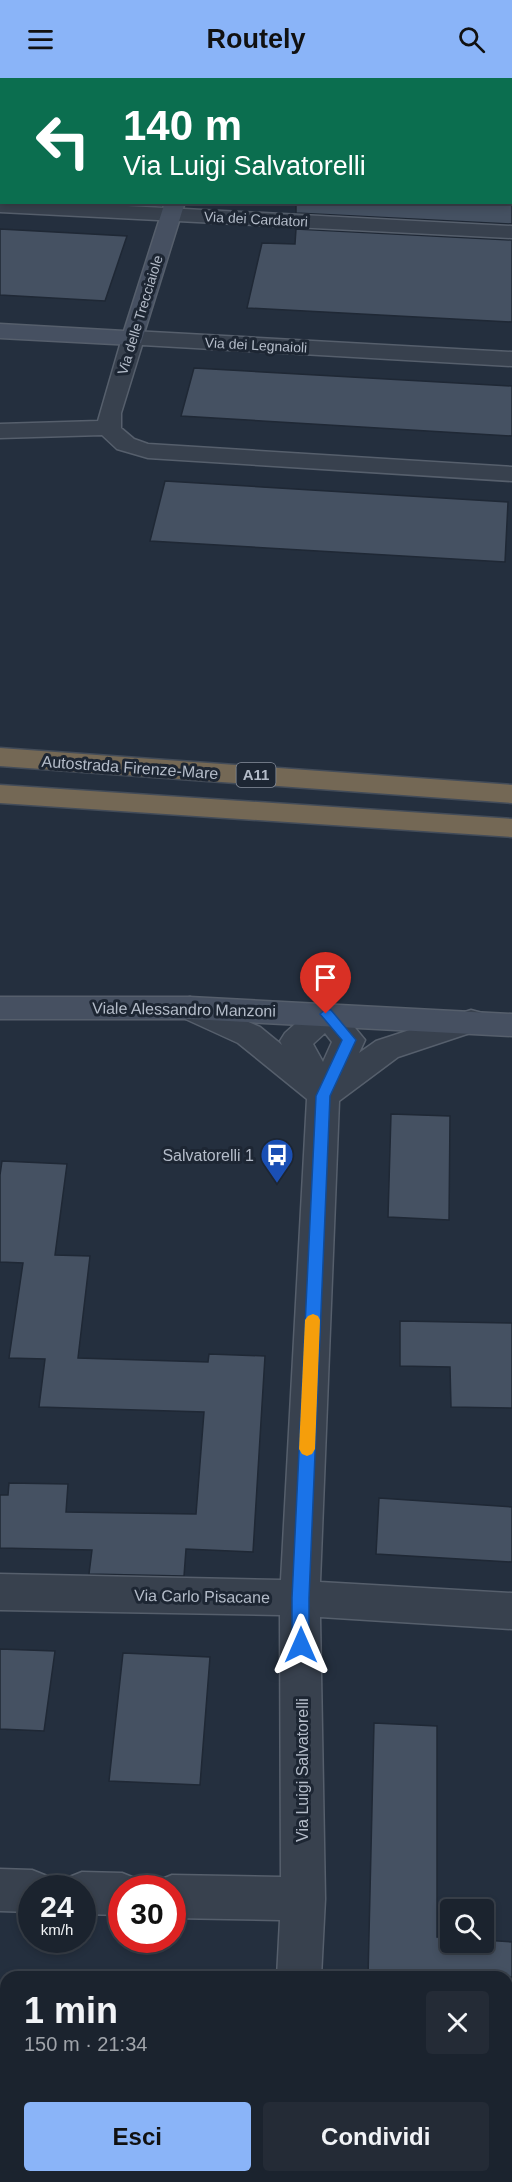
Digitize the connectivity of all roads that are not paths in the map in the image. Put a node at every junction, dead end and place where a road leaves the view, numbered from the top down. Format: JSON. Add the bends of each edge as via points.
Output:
{"nodes":[{"id":1,"x":0,"y":206,"type":"edge"},
{"id":2,"x":173,"y":209,"type":"edge"},
{"id":3,"x":512,"y":232,"type":"edge"},
{"id":4,"x":0,"y":331,"type":"edge"},
{"id":5,"x":133,"y":338,"type":"junction"},
{"id":6,"x":512,"y":359,"type":"edge"},
{"id":7,"x":108,"y":428,"type":"junction"},
{"id":8,"x":0,"y":430,"type":"edge"},
{"id":9,"x":512,"y":474,"type":"edge"},
{"id":10,"x":0,"y":757,"type":"edge"},
{"id":11,"x":0,"y":794,"type":"edge"},
{"id":12,"x":512,"y":794,"type":"edge"},
{"id":13,"x":512,"y":828,"type":"edge"},
{"id":14,"x":0,"y":1008,"type":"edge"},
{"id":15,"x":190,"y":1008,"type":"junction"},
{"id":16,"x":326,"y":1014,"type":"junction"},
{"id":17,"x":471,"y":1021,"type":"junction"},
{"id":18,"x":512,"y":1025,"type":"edge"},
{"id":19,"x":323,"y":1096,"type":"junction"},
{"id":20,"x":0,"y":1592,"type":"edge"},
{"id":21,"x":300,"y":1598,"type":"junction"},
{"id":22,"x":512,"y":1611,"type":"edge"},
{"id":23,"x":0,"y":1890,"type":"edge"},
{"id":24,"x":18,"y":1891,"type":"edge"},
{"id":25,"x":186,"y":1896,"type":"edge"},
{"id":26,"x":303,"y":1899,"type":"junction"},
{"id":27,"x":299,"y":1971,"type":"edge"}],
"edges":[{"from":1,"to":2,"type":"street","name":"Via dei Cardatori"},
{"from":2,"to":3,"type":"street","name":"Via dei Cardatori"},
{"from":2,"to":5,"type":"street","name":"Via delle Trecciaiole"},
{"from":4,"to":5,"type":"street","name":"Via dei Legnaioli"},
{"from":5,"to":6,"type":"street","name":"Via dei Legnaioli"},
{"from":5,"to":7,"type":"street","name":"Via delle Trecciaiole"},
{"from":7,"to":8,"type":"street"},
{"from":7,"to":9,"type":"street","via":[[120,442],[148,451]]},
{"from":10,"to":12,"type":"highway","name":"Autostrada Firenze-Mare","number":"A11"},
{"from":11,"to":13,"type":"highway","number":"A11"},
{"from":14,"to":15,"type":"street","name":"Viale Alessandro Manzoni"},
{"from":15,"to":16,"type":"street","name":"Viale Alessandro Manzoni"},
{"from":15,"to":19,"type":"street","via":[[249,1035]]},
{"from":16,"to":17,"type":"street","name":"Viale Alessandro Manzoni"},
{"from":16,"to":19,"type":"street","name":"Via Luigi Salvatorelli","via":[[349,1040]]},
{"from":17,"to":18,"type":"street","name":"Viale Alessandro Manzoni"},
{"from":17,"to":19,"type":"street","via":[[387,1049]]},
{"from":19,"to":21,"type":"street","name":"Via Luigi Salvatorelli"},
{"from":20,"to":21,"type":"street","name":"Via Carlo Pisacane"},
{"from":21,"to":22,"type":"street","name":"Via Carlo Pisacane"},
{"from":21,"to":26,"type":"street","name":"Via Luigi Salvatorelli"},
{"from":23,"to":24,"type":"street"},
{"from":25,"to":26,"type":"street"},
{"from":26,"to":27,"type":"street","name":"Via Luigi Salvatorelli"}]}
